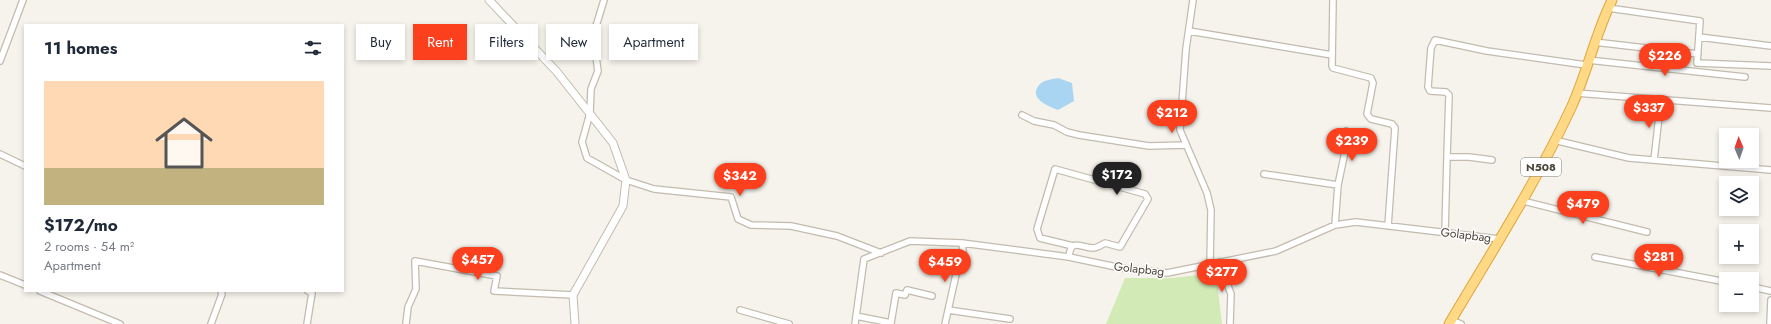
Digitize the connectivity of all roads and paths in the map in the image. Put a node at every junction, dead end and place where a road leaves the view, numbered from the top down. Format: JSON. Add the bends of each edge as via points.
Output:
{"nodes":[{"id":1,"x":23,"y":0,"type":"edge"},
{"id":2,"x":489,"y":0,"type":"edge"},
{"id":3,"x":604,"y":0,"type":"edge"},
{"id":4,"x":1193,"y":0,"type":"edge"},
{"id":5,"x":1333,"y":0,"type":"edge"},
{"id":6,"x":1610,"y":4,"type":"edge"},
{"id":7,"x":1189,"y":31,"type":"junction"},
{"id":8,"x":1699,"y":37,"type":"junction"},
{"id":9,"x":1594,"y":42,"type":"junction"},
{"id":10,"x":1771,"y":46,"type":"edge"},
{"id":11,"x":1698,"y":54,"type":"junction"},
{"id":12,"x":1332,"y":55,"type":"junction"},
{"id":13,"x":0,"y":61,"type":"edge"},
{"id":14,"x":1587,"y":62,"type":"junction"},
{"id":15,"x":1771,"y":66,"type":"edge"},
{"id":16,"x":1745,"y":77,"type":"dead end"},
{"id":17,"x":1576,"y":93,"type":"junction"},
{"id":18,"x":1661,"y":99,"type":"junction"},
{"id":19,"x":1771,"y":108,"type":"edge"},
{"id":20,"x":590,"y":113,"type":"junction"},
{"id":21,"x":1022,"y":115,"type":"dead end"},
{"id":22,"x":1346,"y":130,"type":"dead end"},
{"id":23,"x":1554,"y":140,"type":"junction"},
{"id":24,"x":1186,"y":145,"type":"junction"},
{"id":25,"x":0,"y":154,"type":"edge"},
{"id":26,"x":1447,"y":157,"type":"junction"},
{"id":27,"x":1492,"y":160,"type":"dead end"},
{"id":28,"x":1654,"y":160,"type":"junction"},
{"id":29,"x":24,"y":166,"type":"edge"},
{"id":30,"x":1771,"y":170,"type":"edge"},
{"id":31,"x":1264,"y":174,"type":"dead end"},
{"id":32,"x":626,"y":180,"type":"junction"},
{"id":33,"x":1338,"y":185,"type":"junction"},
{"id":34,"x":1524,"y":201,"type":"junction"},
{"id":35,"x":1335,"y":225,"type":"junction"},
{"id":36,"x":1388,"y":226,"type":"junction"},
{"id":37,"x":1445,"y":232,"type":"junction"},
{"id":38,"x":1647,"y":232,"type":"dead end"},
{"id":39,"x":1499,"y":239,"type":"junction"},
{"id":40,"x":962,"y":243,"type":"junction"},
{"id":41,"x":1073,"y":246,"type":"junction"},
{"id":42,"x":881,"y":253,"type":"junction"},
{"id":43,"x":1069,"y":257,"type":"junction"},
{"id":44,"x":1595,"y":257,"type":"dead end"},
{"id":45,"x":1220,"y":262,"type":"junction"},
{"id":46,"x":1210,"y":264,"type":"junction"},
{"id":47,"x":0,"y":275,"type":"edge"},
{"id":48,"x":1719,"y":281,"type":"edge"},
{"id":49,"x":24,"y":285,"type":"edge"},
{"id":50,"x":1759,"y":288,"type":"edge"},
{"id":51,"x":1771,"y":291,"type":"edge"},
{"id":52,"x":42,"y":292,"type":"edge"},
{"id":53,"x":221,"y":292,"type":"edge"},
{"id":54,"x":310,"y":292,"type":"edge"},
{"id":55,"x":573,"y":295,"type":"junction"},
{"id":56,"x":932,"y":296,"type":"dead end"},
{"id":57,"x":1771,"y":300,"type":"edge"},
{"id":58,"x":740,"y":310,"type":"dead end"},
{"id":59,"x":948,"y":310,"type":"junction"},
{"id":60,"x":856,"y":316,"type":"junction"},
{"id":61,"x":1010,"y":319,"type":"dead end"},
{"id":62,"x":1450,"y":322,"type":"edge"},
{"id":63,"x":120,"y":324,"type":"edge"},
{"id":64,"x":211,"y":324,"type":"edge"},
{"id":65,"x":307,"y":324,"type":"edge"},
{"id":66,"x":406,"y":324,"type":"edge"},
{"id":67,"x":575,"y":324,"type":"edge"},
{"id":68,"x":790,"y":324,"type":"edge"},
{"id":69,"x":855,"y":324,"type":"edge"},
{"id":70,"x":945,"y":324,"type":"edge"},
{"id":71,"x":1230,"y":324,"type":"edge"},
{"id":72,"x":1461,"y":324,"type":"edge"},
{"id":73,"x":1770,"y":324,"type":"edge"}],
"edges":[{"from":1,"to":13,"type":"street"},
{"from":2,"to":20,"type":"street","via":[[557,72]]},
{"from":3,"to":20,"type":"street","via":[[593,36],[598,71],[592,89]]},
{"from":4,"to":7,"type":"street"},
{"from":5,"to":12,"type":"street"},
{"from":6,"to":8,"type":"street","via":[[1700,21]]},
{"from":6,"to":9,"type":"highway","number":"N508"},
{"from":7,"to":12,"type":"street"},
{"from":7,"to":24,"type":"street","via":[[1180,130]]},
{"from":8,"to":10,"type":"street"},
{"from":8,"to":11,"type":"street"},
{"from":9,"to":11,"type":"street"},
{"from":9,"to":14,"type":"highway","number":"N508"},
{"from":11,"to":15,"type":"street","via":[[1697,63]]},
{"from":12,"to":36,"type":"street","via":[[1333,68],[1371,78],[1373,83],[1367,114],[1372,119],[1392,124],[1395,128]]},
{"from":14,"to":16,"type":"street"},
{"from":14,"to":17,"type":"highway","number":"N508"},
{"from":14,"to":26,"type":"street","via":[[1521,56],[1435,40],[1431,48],[1428,87],[1430,91],[1446,92],[1449,95]]},
{"from":17,"to":18,"type":"street"},
{"from":17,"to":23,"type":"highway","number":"N508"},
{"from":18,"to":19,"type":"street"},
{"from":18,"to":28,"type":"street"},
{"from":20,"to":32,"type":"street","via":[[614,143]]},
{"from":20,"to":32,"type":"street","via":[[582,142],[587,158]]},
{"from":21,"to":24,"type":"street","via":[[1079,136],[1149,146]]},
{"from":22,"to":33,"type":"street","via":[[1343,133],[1343,144],[1346,147]]},
{"from":23,"to":28,"type":"street","via":[[1629,158]]},
{"from":23,"to":34,"type":"highway","number":"N508"},
{"from":24,"to":46,"type":"street","via":[[1207,192],[1211,210]]},
{"from":25,"to":29,"type":"street"},
{"from":26,"to":27,"type":"street"},
{"from":26,"to":37,"type":"street"},
{"from":28,"to":30,"type":"street"},
{"from":31,"to":33,"type":"street"},
{"from":32,"to":42,"type":"street","via":[[654,189],[730,197],[738,219],[751,225],[798,227],[836,236]]},
{"from":32,"to":55,"type":"street","via":[[623,206]]},
{"from":33,"to":35,"type":"street"},
{"from":34,"to":38,"type":"street"},
{"from":34,"to":39,"type":"highway","number":"N508"},
{"from":35,"to":36,"type":"street","name":"Golapbag","via":[[1356,222]]},
{"from":35,"to":45,"type":"street","name":"Golapbag","via":[[1276,251]]},
{"from":36,"to":37,"type":"street","name":"Golapbag"},
{"from":37,"to":39,"type":"street","name":"Golapbag"},
{"from":39,"to":62,"type":"highway","number":"N508"},
{"from":40,"to":42,"type":"street","name":"Golapbag","via":[[910,241]]},
{"from":40,"to":43,"type":"street","name":"Golapbag"},
{"from":40,"to":59,"type":"street","via":[[964,258],[957,270]]},
{"from":41,"to":41,"type":"street","via":[[1040,238],[1037,229],[1055,169],[1145,194],[1148,197],[1120,247],[1105,244],[1096,248]]},
{"from":41,"to":43,"type":"street","via":[[1070,248]]},
{"from":42,"to":60,"type":"street","name":"Golapbag","via":[[864,259]]},
{"from":43,"to":46,"type":"street","name":"Golapbag","via":[[1122,268],[1167,273]]},
{"from":44,"to":48,"type":"street"},
{"from":45,"to":46,"type":"street","name":"Golapbag"},
{"from":45,"to":71,"type":"street","via":[[1231,294]]},
{"from":47,"to":49,"type":"street"},
{"from":50,"to":51,"type":"street"},
{"from":52,"to":63,"type":"street"},
{"from":53,"to":64,"type":"street"},
{"from":54,"to":65,"type":"street","via":[[312,293]]},
{"from":55,"to":66,"type":"street","via":[[494,291],[497,276],[415,261],[416,289],[408,307]]},
{"from":55,"to":67,"type":"street"},
{"from":56,"to":60,"type":"street","via":[[907,290],[905,295],[896,293],[891,323]]},
{"from":57,"to":73,"type":"street"},
{"from":58,"to":68,"type":"street"},
{"from":59,"to":61,"type":"street"},
{"from":59,"to":70,"type":"street"},
{"from":60,"to":69,"type":"street","name":"Golapbag"},
{"from":62,"to":72,"type":"street"}]}
